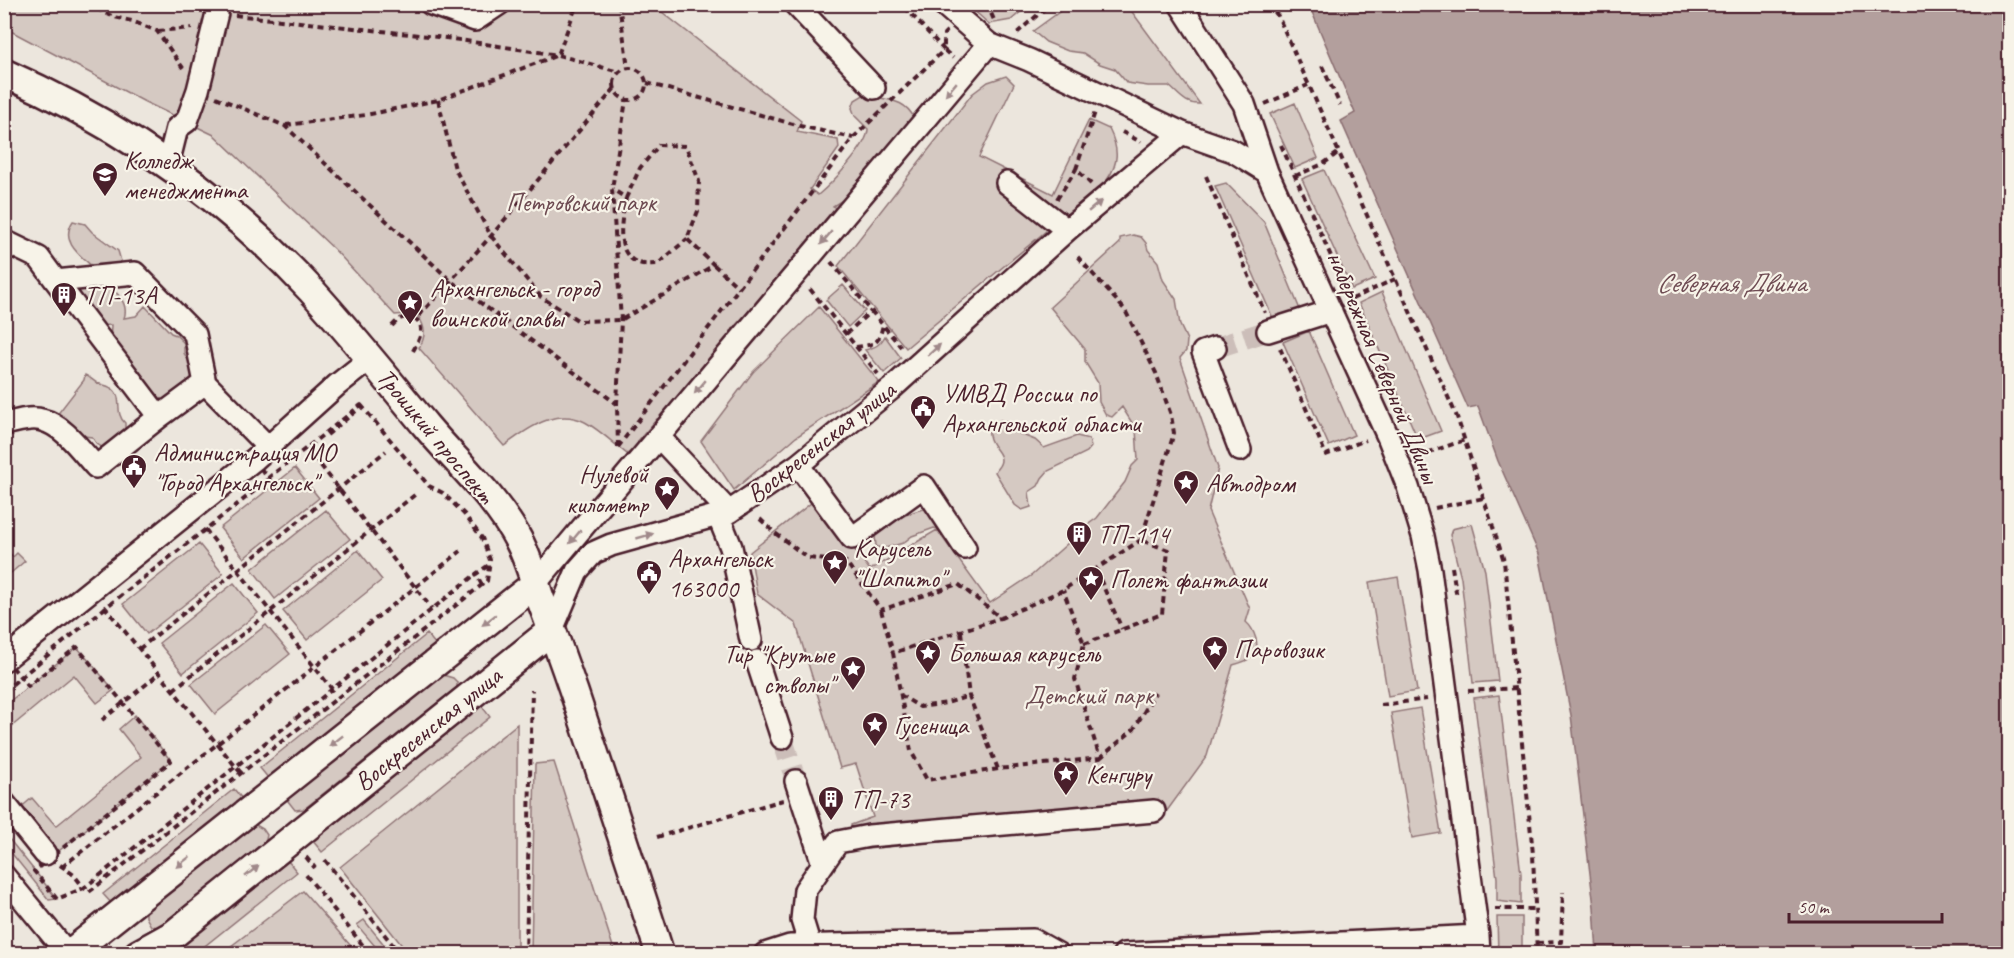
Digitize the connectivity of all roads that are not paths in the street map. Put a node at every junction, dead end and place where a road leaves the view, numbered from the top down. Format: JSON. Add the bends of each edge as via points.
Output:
{"nodes":[{"id":1,"x":431,"y":4,"type":"edge"},
{"id":2,"x":499,"y":4,"type":"edge"},
{"id":3,"x":795,"y":4,"type":"edge"},
{"id":4,"x":943,"y":4,"type":"edge"},
{"id":5,"x":1180,"y":4,"type":"edge"},
{"id":6,"x":215,"y":21,"type":"road end"},
{"id":7,"x":989,"y":44,"type":"junction"},
{"id":8,"x":4,"y":73,"type":"edge"},
{"id":9,"x":874,"y":88,"type":"dead end"},
{"id":10,"x":1182,"y":133,"type":"junction"},
{"id":11,"x":168,"y":164,"type":"junction"},
{"id":12,"x":1268,"y":172,"type":"junction"},
{"id":13,"x":1007,"y":183,"type":"dead end"},
{"id":14,"x":1067,"y":230,"type":"junction"},
{"id":15,"x":4,"y":241,"type":"edge"},
{"id":16,"x":56,"y":281,"type":"junction"},
{"id":17,"x":1330,"y":310,"type":"junction"},
{"id":18,"x":1268,"y":331,"type":"tunnel mouth"},
{"id":19,"x":1215,"y":348,"type":"dead end"},
{"id":20,"x":371,"y":358,"type":"junction"},
{"id":21,"x":205,"y":383,"type":"junction"},
{"id":22,"x":159,"y":417,"type":"junction"},
{"id":23,"x":4,"y":424,"type":"edge"},
{"id":24,"x":659,"y":436,"type":"junction"},
{"id":25,"x":269,"y":448,"type":"junction"},
{"id":26,"x":1240,"y":450,"type":"dead end"},
{"id":27,"x":798,"y":465,"type":"junction"},
{"id":28,"x":724,"y":514,"type":"junction"},
{"id":29,"x":965,"y":548,"type":"dead end"},
{"id":30,"x":535,"y":584,"type":"junction"},
{"id":31,"x":552,"y":630,"type":"junction"},
{"id":32,"x":751,"y":640,"type":"dead end"},
{"id":33,"x":4,"y":660,"type":"edge"},
{"id":34,"x":757,"y":661,"type":"dead end"},
{"id":35,"x":782,"y":738,"type":"tunnel mouth"},
{"id":36,"x":798,"y":788,"type":"tunnel mouth"},
{"id":37,"x":4,"y":803,"type":"edge"},
{"id":38,"x":1154,"y":811,"type":"dead end"},
{"id":39,"x":45,"y":854,"type":"dead end"},
{"id":40,"x":823,"y":864,"type":"junction"},
{"id":41,"x":4,"y":876,"type":"edge"},
{"id":42,"x":1478,"y":945,"type":"edge"},
{"id":43,"x":810,"y":946,"type":"junction"},
{"id":44,"x":1034,"y":947,"type":"edge"},
{"id":45,"x":943,"y":948,"type":"edge"},
{"id":46,"x":1349,"y":948,"type":"edge"},
{"id":47,"x":1282,"y":950,"type":"edge"},
{"id":48,"x":68,"y":954,"type":"edge"},
{"id":49,"x":138,"y":954,"type":"edge"},
{"id":50,"x":660,"y":954,"type":"edge"},
{"id":51,"x":765,"y":954,"type":"edge"},
{"id":52,"x":1058,"y":954,"type":"edge"},
{"id":53,"x":1124,"y":954,"type":"edge"}],
"edges":[{"from":1,"to":2,"type":"street","via":[[475,20]]},
{"from":3,"to":9,"type":"street"},
{"from":4,"to":7,"type":"street"},
{"from":5,"to":12,"type":"street","name":"набережная Северной Двины","via":[[1244,104]]},
{"from":6,"to":11,"type":"street","via":[[188,121],[177,128]]},
{"from":7,"to":10,"type":"street"},
{"from":7,"to":24,"type":"street","name":"Воскресенская улица","one_way":true},
{"from":8,"to":11,"type":"main road","name":"Троицкий проспект","via":[[105,124]]},
{"from":10,"to":12,"type":"street","via":[[1233,151]]},
{"from":14,"to":10,"type":"street","name":"Воскресенская улица","one_way":true},
{"from":11,"to":20,"type":"main road","name":"Троицкий проспект","via":[[265,244]]},
{"from":12,"to":17,"type":"street","name":"набережная Северной Двины"},
{"from":13,"to":14,"type":"street"},
{"from":27,"to":14,"type":"street","name":"Воскресенская улица","one_way":true,"via":[[891,389]]},
{"from":15,"to":16,"type":"street","via":[[39,258]]},
{"from":16,"to":21,"type":"street","via":[[135,273],[195,334]]},
{"from":16,"to":22,"type":"street"},
{"from":17,"to":18,"type":"street"},
{"from":17,"to":42,"type":"street","name":"набережная Северной Двины","via":[[1389,439],[1423,536]]},
{"from":19,"to":26,"type":"street","via":[[1203,352]]},
{"from":20,"to":25,"type":"street"},
{"from":20,"to":30,"type":"main road","name":"Троицкий проспект","via":[[492,500],[521,544]]},
{"from":21,"to":22,"type":"street"},
{"from":21,"to":25,"type":"street"},
{"from":22,"to":23,"type":"street","via":[[96,467],[60,429],[42,420]]},
{"from":24,"to":28,"type":"street"},
{"from":24,"to":30,"type":"street","name":"Воскресенская улица","one_way":true},
{"from":25,"to":33,"type":"street"},
{"from":27,"to":28,"type":"street","name":"Воскресенская улица"},
{"from":27,"to":29,"type":"street","via":[[852,538],[924,486]]},
{"from":31,"to":28,"type":"street","name":"Воскресенская улица","one_way":true,"via":[[577,571],[593,553]]},
{"from":28,"to":32,"type":"street"},
{"from":30,"to":31,"type":"main road","name":"Троицкий проспект"},
{"from":30,"to":48,"type":"main road","name":"Воскресенская улица","one_way":true},
{"from":49,"to":31,"type":"main road","name":"Воскресенская улица","one_way":true,"via":[[174,934]]},
{"from":31,"to":50,"type":"main road","name":"Троицкий проспект"},
{"from":34,"to":35,"type":"street"},
{"from":36,"to":40,"type":"street"},
{"from":37,"to":39,"type":"street"},
{"from":38,"to":40,"type":"street","via":[[855,838],[838,842]]},
{"from":40,"to":43,"type":"street","via":[[805,890],[802,920]]},
{"from":41,"to":48,"type":"street"},
{"from":42,"to":46,"type":"street"},
{"from":43,"to":45,"type":"street"},
{"from":43,"to":51,"type":"street","via":[[789,946]]},
{"from":44,"to":45,"type":"street"},
{"from":44,"to":52,"type":"street"},
{"from":46,"to":47,"type":"street"},
{"from":47,"to":53,"type":"street"}]}
